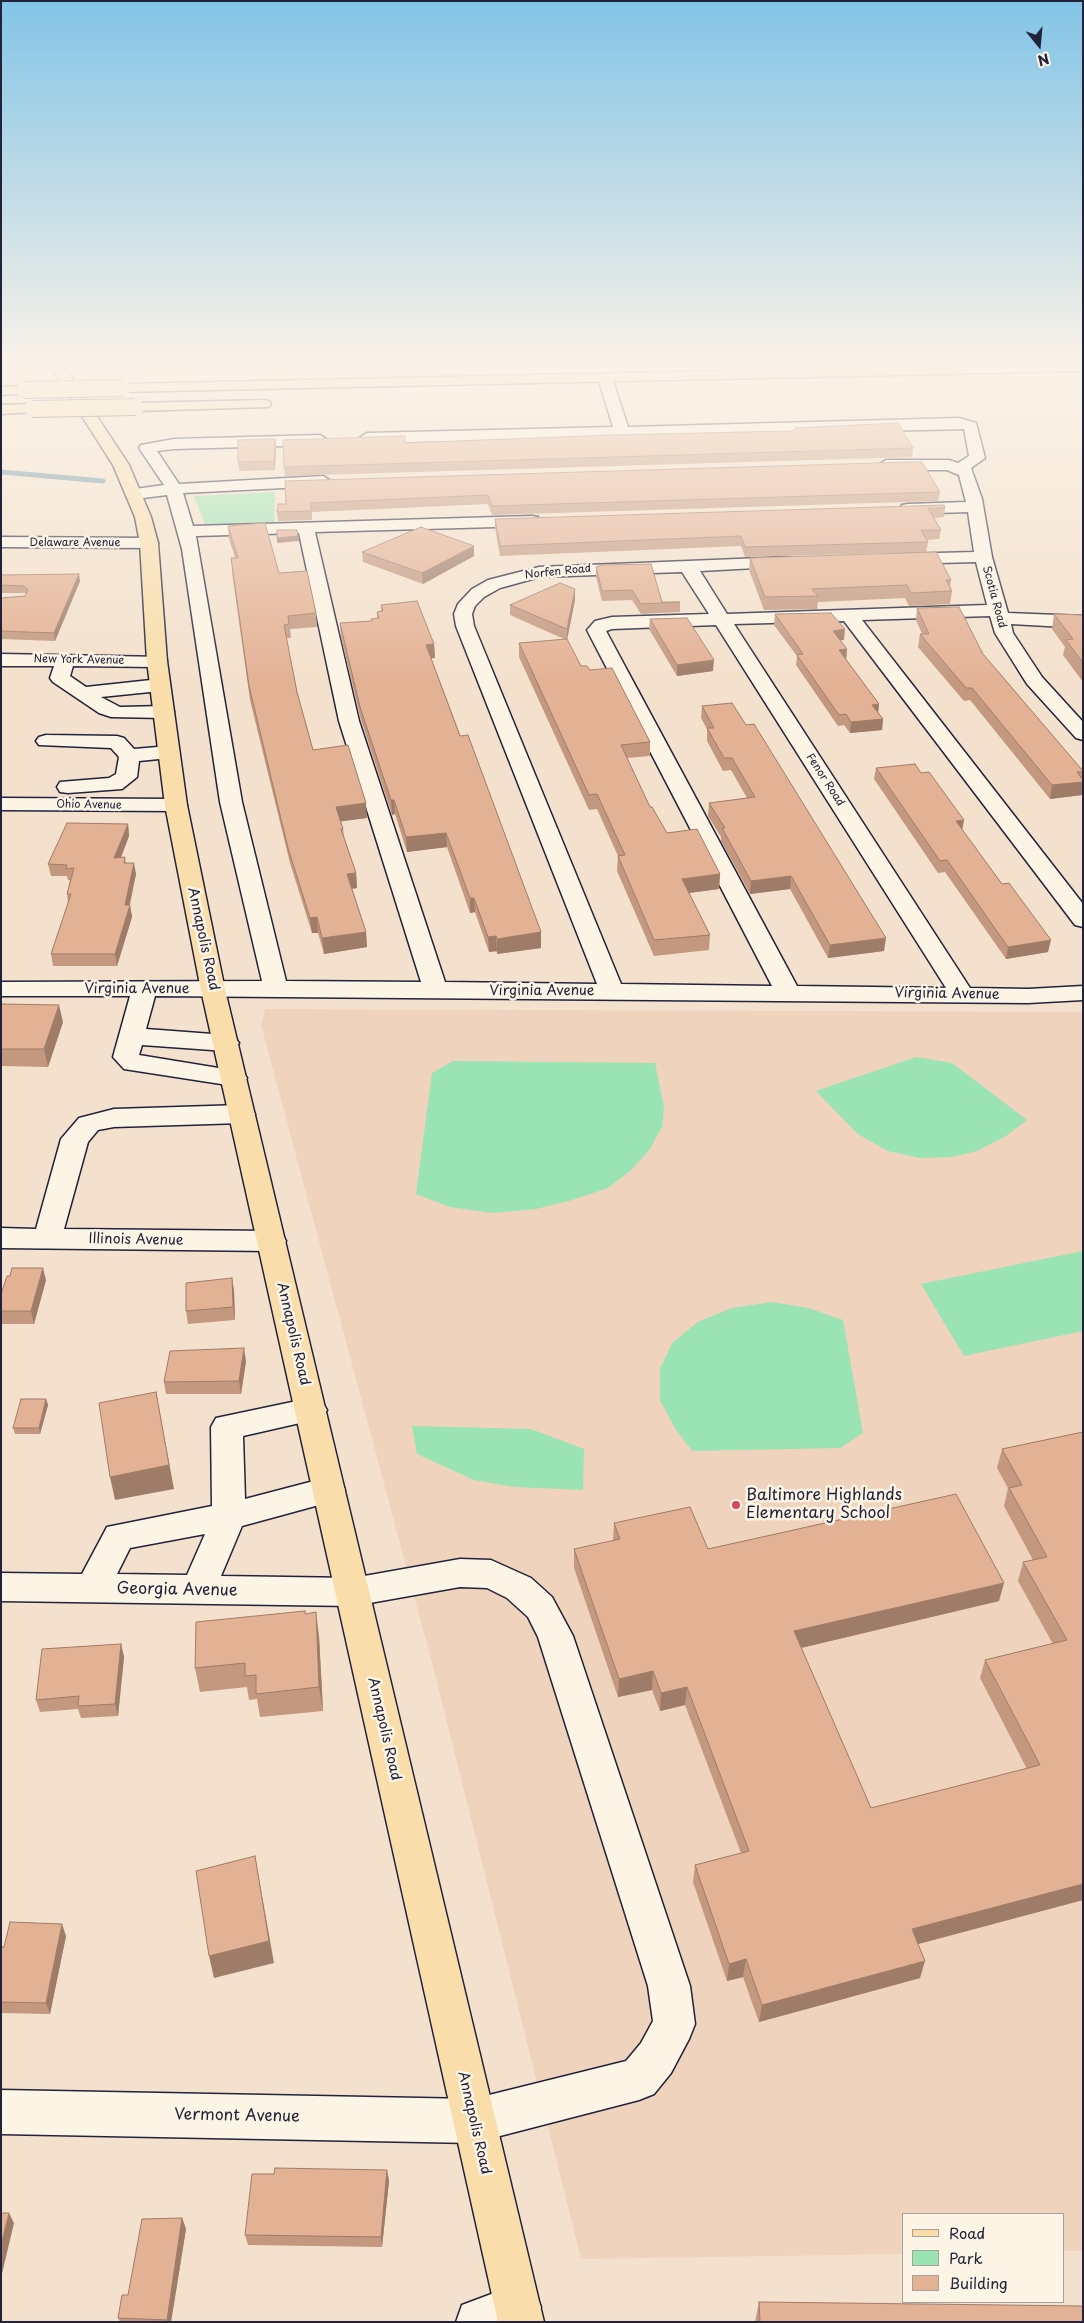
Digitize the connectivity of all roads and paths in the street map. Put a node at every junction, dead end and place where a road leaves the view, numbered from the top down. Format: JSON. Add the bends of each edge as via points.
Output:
{"nodes":[{"id":1,"x":123,"y":468,"type":"edge"},
{"id":2,"x":161,"y":468,"type":"edge"},
{"id":3,"x":961,"y":468,"type":"edge"},
{"id":4,"x":339,"y":481,"type":"edge"},
{"id":5,"x":174,"y":488,"type":"junction"},
{"id":6,"x":135,"y":494,"type":"junction"},
{"id":7,"x":975,"y":507,"type":"junction"},
{"id":8,"x":895,"y":509,"type":"edge"},
{"id":9,"x":546,"y":520,"type":"edge"},
{"id":10,"x":306,"y":528,"type":"junction"},
{"id":11,"x":186,"y":531,"type":"junction"},
{"id":12,"x":1,"y":542,"type":"edge"},
{"id":13,"x":149,"y":544,"type":"junction"},
{"id":14,"x":984,"y":557,"type":"junction"},
{"id":15,"x":885,"y":560,"type":"edge"},
{"id":16,"x":806,"y":562,"type":"edge"},
{"id":17,"x":687,"y":565,"type":"junction"},
{"id":18,"x":998,"y":614,"type":"junction"},
{"id":19,"x":849,"y":615,"type":"junction"},
{"id":20,"x":722,"y":620,"type":"junction"},
{"id":21,"x":1083,"y":622,"type":"edge"},
{"id":22,"x":1,"y":660,"type":"edge"},
{"id":23,"x":65,"y":660,"type":"junction"},
{"id":24,"x":157,"y":661,"type":"junction"},
{"id":25,"x":160,"y":684,"type":"junction"},
{"id":26,"x":81,"y":693,"type":"junction"},
{"id":27,"x":164,"y":712,"type":"junction"},
{"id":28,"x":1083,"y":734,"type":"edge"},
{"id":29,"x":46,"y":741,"type":"dead end"},
{"id":30,"x":169,"y":752,"type":"junction"},
{"id":31,"x":128,"y":756,"type":"junction"},
{"id":32,"x":1,"y":804,"type":"edge"},
{"id":33,"x":40,"y":804,"type":"junction"},
{"id":34,"x":176,"y":805,"type":"junction"},
{"id":35,"x":1083,"y":920,"type":"edge"},
{"id":36,"x":1,"y":988,"type":"edge"},
{"id":37,"x":276,"y":988,"type":"junction"},
{"id":38,"x":144,"y":989,"type":"junction"},
{"id":39,"x":214,"y":990,"type":"junction"},
{"id":40,"x":436,"y":991,"type":"junction"},
{"id":41,"x":612,"y":992,"type":"junction"},
{"id":42,"x":788,"y":993,"type":"junction"},
{"id":43,"x":1083,"y":993,"type":"edge"},
{"id":44,"x":962,"y":994,"type":"junction"},
{"id":45,"x":132,"y":1036,"type":"junction"},
{"id":46,"x":226,"y":1043,"type":"junction"},
{"id":47,"x":234,"y":1078,"type":"junction"},
{"id":48,"x":242,"y":1114,"type":"junction"},
{"id":49,"x":1,"y":1238,"type":"edge"},
{"id":50,"x":47,"y":1239,"type":"junction"},
{"id":51,"x":272,"y":1241,"type":"junction"},
{"id":52,"x":311,"y":1410,"type":"junction"},
{"id":53,"x":329,"y":1490,"type":"junction"},
{"id":54,"x":229,"y":1516,"type":"junction"},
{"id":55,"x":1,"y":1587,"type":"edge"},
{"id":56,"x":92,"y":1588,"type":"junction"},
{"id":57,"x":198,"y":1590,"type":"junction"},
{"id":58,"x":352,"y":1592,"type":"junction"},
{"id":59,"x":1,"y":2112,"type":"edge"},
{"id":60,"x":473,"y":2121,"type":"junction"},
{"id":61,"x":506,"y":2317,"type":"edge"}],
"edges":[{"from":1,"to":6,"type":"main road","name":"Annapolis Road"},
{"from":2,"to":5,"type":"street"},
{"from":3,"to":7,"type":"street","name":"Scotia Road","via":[[969,478]]},
{"from":4,"to":5,"type":"street"},
{"from":5,"to":6,"type":"street"},
{"from":5,"to":11,"type":"street"},
{"from":6,"to":13,"type":"main road","name":"Annapolis Road"},
{"from":7,"to":8,"type":"street"},
{"from":7,"to":14,"type":"street","name":"Scotia Road"},
{"from":9,"to":10,"type":"street"},
{"from":10,"to":11,"type":"street"},
{"from":10,"to":40,"type":"street","via":[[349,721]]},
{"from":11,"to":37,"type":"street","via":[[207,640],[231,802]]},
{"from":12,"to":13,"type":"street","name":"Delaware Avenue"},
{"from":13,"to":24,"type":"main road","name":"Annapolis Road"},
{"from":14,"to":15,"type":"street"},
{"from":14,"to":18,"type":"street","name":"Scotia Road"},
{"from":16,"to":17,"type":"street","name":"Norfen Road"},
{"from":17,"to":20,"type":"street","name":"Fenor Road"},
{"from":17,"to":41,"type":"street","name":"Norfen Road","via":[[564,569],[515,577],[478,592],[463,614],[465,626]]},
{"from":18,"to":19,"type":"street"},
{"from":18,"to":21,"type":"street"},
{"from":18,"to":28,"type":"street","name":"Scotia Road","via":[[1019,659]]},
{"from":19,"to":20,"type":"street"},
{"from":19,"to":35,"type":"street"},
{"from":20,"to":42,"type":"street","via":[[612,623],[596,630]]},
{"from":20,"to":44,"type":"street","name":"Fenor Road"},
{"from":22,"to":23,"type":"street","name":"New York Avenue"},
{"from":23,"to":24,"type":"street","name":"New York Avenue"},
{"from":23,"to":26,"type":"street","via":[[60,678]]},
{"from":24,"to":25,"type":"main road","name":"Annapolis Road"},
{"from":25,"to":26,"type":"street"},
{"from":25,"to":27,"type":"main road","name":"Annapolis Road"},
{"from":26,"to":27,"type":"street","via":[[106,709],[118,712]]},
{"from":27,"to":30,"type":"main road","name":"Annapolis Road"},
{"from":29,"to":31,"type":"street","via":[[117,742]]},
{"from":30,"to":31,"type":"street"},
{"from":30,"to":34,"type":"main road","name":"Annapolis Road"},
{"from":31,"to":33,"type":"street","via":[[126,777],[114,784],[46,788]]},
{"from":32,"to":33,"type":"street","name":"Ohio Avenue"},
{"from":33,"to":34,"type":"street","name":"Ohio Avenue"},
{"from":34,"to":39,"type":"main road","name":"Annapolis Road"},
{"from":36,"to":38,"type":"street","name":"Virginia Avenue"},
{"from":37,"to":39,"type":"street","name":"Virginia Avenue"},
{"from":37,"to":40,"type":"street","name":"Virginia Avenue"},
{"from":38,"to":39,"type":"street","name":"Virginia Avenue"},
{"from":38,"to":45,"type":"street"},
{"from":39,"to":46,"type":"main road","name":"Annapolis Road"},
{"from":40,"to":41,"type":"street","name":"Virginia Avenue"},
{"from":41,"to":42,"type":"street","name":"Virginia Avenue"},
{"from":42,"to":44,"type":"street","name":"Virginia Avenue"},
{"from":43,"to":44,"type":"street","name":"Virginia Avenue","via":[[1028,996]]},
{"from":45,"to":46,"type":"street"},
{"from":45,"to":47,"type":"street","via":[[126,1057],[133,1062]]},
{"from":46,"to":47,"type":"main road","name":"Annapolis Road"},
{"from":47,"to":48,"type":"main road","name":"Annapolis Road"},
{"from":48,"to":50,"type":"street","via":[[114,1118],[89,1124],[75,1139]]},
{"from":48,"to":51,"type":"main road","name":"Annapolis Road"},
{"from":49,"to":50,"type":"street","name":"Illinois Avenue"},
{"from":50,"to":51,"type":"street","name":"Illinois Avenue"},
{"from":51,"to":52,"type":"main road","name":"Annapolis Road"},
{"from":52,"to":53,"type":"main road","name":"Annapolis Road"},
{"from":52,"to":54,"type":"street","via":[[227,1427]]},
{"from":53,"to":54,"type":"street"},
{"from":53,"to":58,"type":"main road","name":"Annapolis Road"},
{"from":54,"to":56,"type":"street","via":[[119,1537]]},
{"from":54,"to":57,"type":"street"},
{"from":55,"to":56,"type":"street","name":"Georgia Avenue"},
{"from":56,"to":57,"type":"street","name":"Georgia Avenue"},
{"from":57,"to":58,"type":"street","name":"Georgia Avenue"},
{"from":58,"to":60,"type":"main road","name":"Annapolis Road"},
{"from":58,"to":60,"type":"street","name":"Georgia Avenue","via":[[460,1574],[491,1574],[520,1588],[540,1607],[555,1636],[669,1986],[674,2024],[656,2058],[639,2079]]},
{"from":59,"to":60,"type":"street","name":"Vermont Avenue"},
{"from":60,"to":61,"type":"main road","name":"Annapolis Road"}]}
